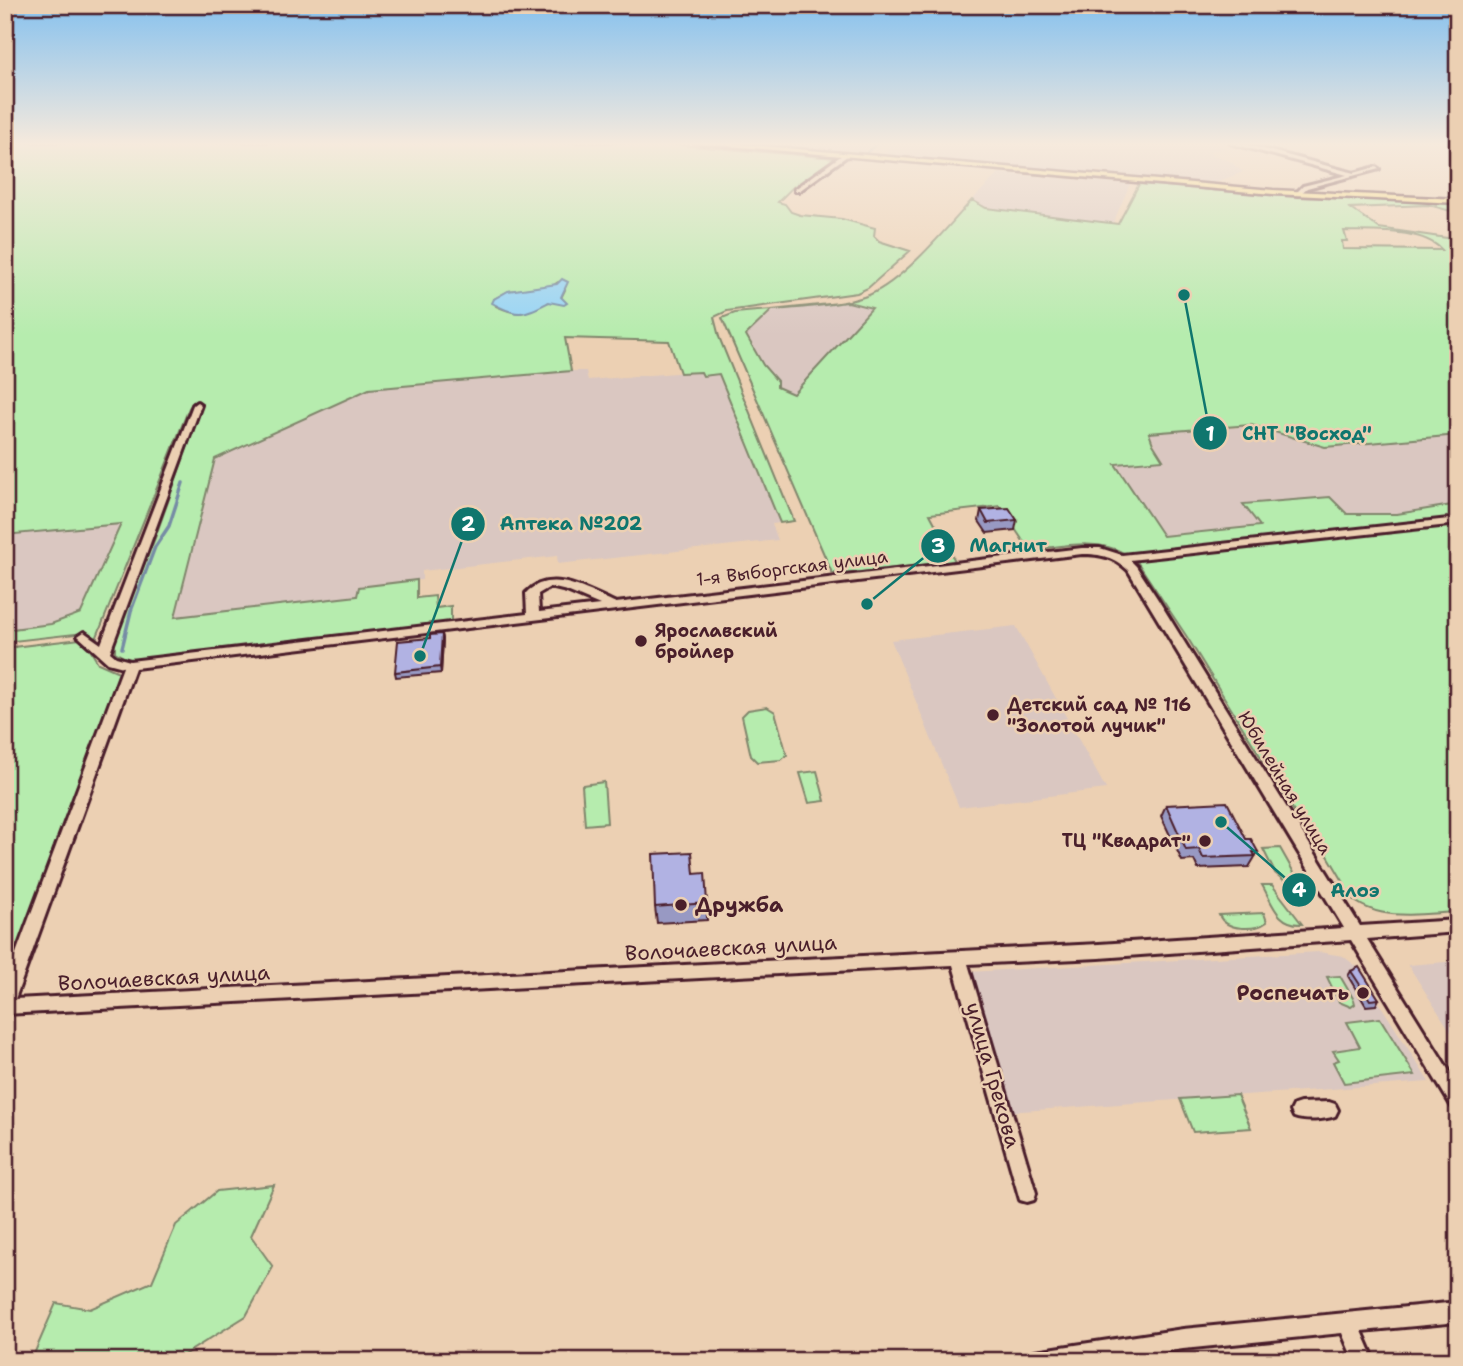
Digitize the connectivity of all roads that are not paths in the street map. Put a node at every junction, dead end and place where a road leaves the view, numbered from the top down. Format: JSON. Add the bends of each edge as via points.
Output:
{"nodes":[{"id":1,"x":197,"y":405,"type":"dead end"},
{"id":2,"x":1458,"y":521,"type":"edge"},
{"id":3,"x":1121,"y":558,"type":"junction"},
{"id":4,"x":626,"y":605,"type":"junction"},
{"id":5,"x":533,"y":617,"type":"junction"},
{"id":6,"x":84,"y":636,"type":"dead end"},
{"id":7,"x":104,"y":651,"type":"junction"},
{"id":8,"x":130,"y":665,"type":"junction"},
{"id":9,"x":1458,"y":926,"type":"edge"},
{"id":10,"x":1353,"y":933,"type":"junction"},
{"id":11,"x":958,"y":957,"type":"junction"},
{"id":12,"x":5,"y":1006,"type":"edge"},
{"id":13,"x":1458,"y":1101,"type":"edge"},
{"id":14,"x":1329,"y":1110,"type":"dead end"},
{"id":15,"x":1300,"y":1111,"type":"dead end"},
{"id":16,"x":1027,"y":1193,"type":"dead end"},
{"id":17,"x":1458,"y":1312,"type":"edge"},
{"id":18,"x":1348,"y":1322,"type":"junction"},
{"id":19,"x":1068,"y":1358,"type":"edge"},
{"id":20,"x":1035,"y":1361,"type":"edge"},
{"id":21,"x":1365,"y":1361,"type":"edge"}],
"edges":[{"from":1,"to":7,"type":"street"},
{"from":2,"to":3,"type":"street","name":"1-я Выборгская улица"},
{"from":3,"to":4,"type":"street","name":"1-я Выборгская улица","via":[[1082,551]]},
{"from":3,"to":10,"type":"street","name":"Юбилейная улица","via":[[1132,568]]},
{"from":4,"to":5,"type":"street","name":"1-я Выборгская улица"},
{"from":4,"to":5,"type":"street","via":[[602,603],[562,585],[548,584],[532,593]]},
{"from":5,"to":8,"type":"street","name":"1-я Выборгская улица"},
{"from":6,"to":7,"type":"street"},
{"from":7,"to":8,"type":"street","via":[[117,663]]},
{"from":8,"to":12,"type":"street"},
{"from":9,"to":10,"type":"street","name":"Волочаевская улица"},
{"from":10,"to":11,"type":"street","name":"Волочаевская улица"},
{"from":10,"to":13,"type":"street","name":"Юбилейная улица"},
{"from":11,"to":12,"type":"street","name":"Волочаевская улица"},
{"from":11,"to":16,"type":"street","name":"улица Грекова"},
{"from":14,"to":15,"type":"street"},
{"from":17,"to":18,"type":"street"},
{"from":18,"to":19,"type":"street","via":[[1183,1339]]},
{"from":18,"to":21,"type":"street"},
{"from":19,"to":20,"type":"street"}]}
